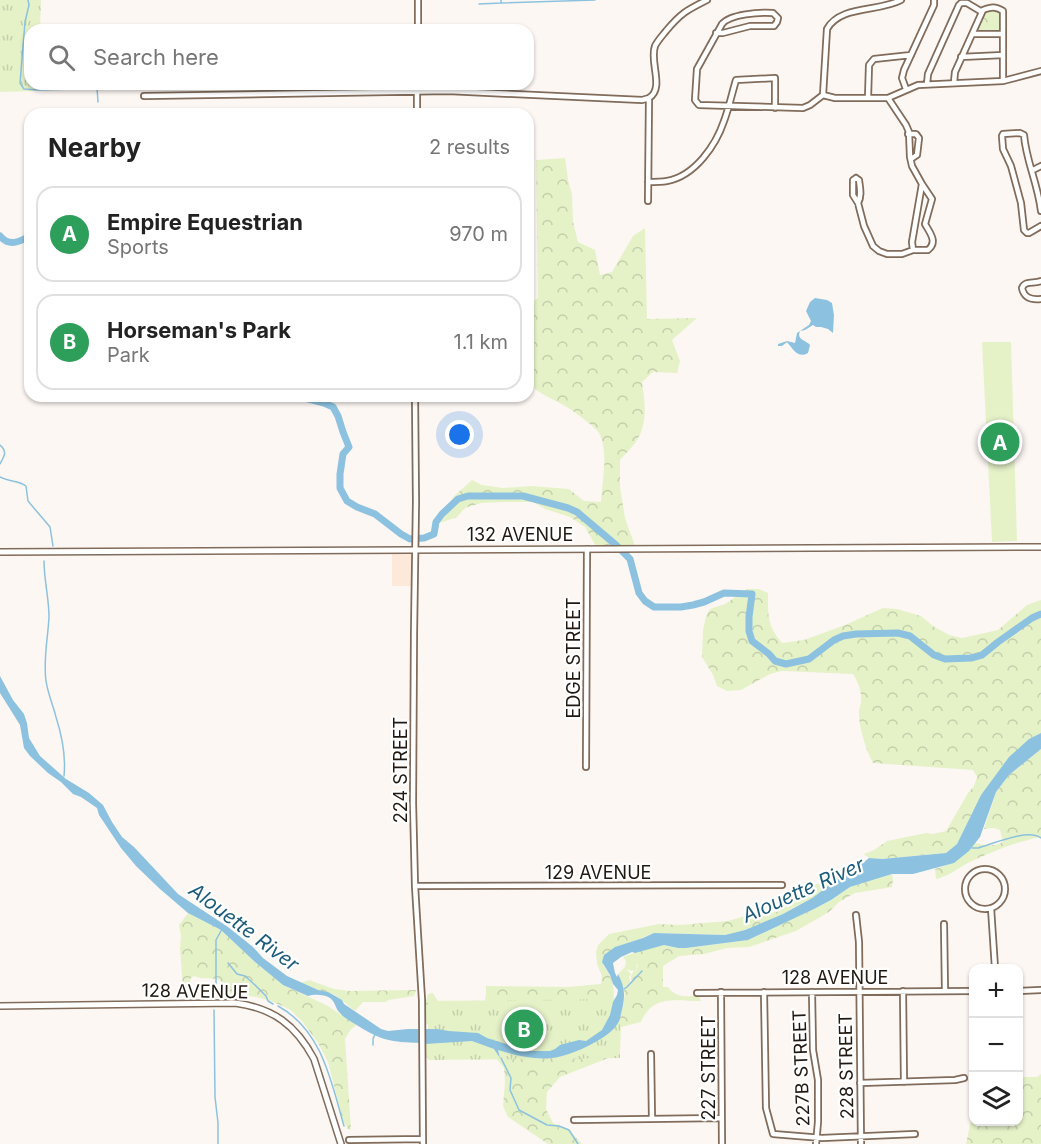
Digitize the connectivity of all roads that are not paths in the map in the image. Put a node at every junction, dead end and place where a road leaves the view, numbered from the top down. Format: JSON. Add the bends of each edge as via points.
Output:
{"nodes":[{"id":1,"x":418,"y":0,"type":"edge"},
{"id":2,"x":707,"y":0,"type":"edge"},
{"id":3,"x":882,"y":0,"type":"edge"},
{"id":4,"x":901,"y":0,"type":"edge"},
{"id":5,"x":933,"y":0,"type":"edge"},
{"id":6,"x":881,"y":7,"type":"junction"},
{"id":7,"x":982,"y":12,"type":"junction"},
{"id":8,"x":418,"y":24,"type":"edge"},
{"id":9,"x":716,"y":33,"type":"junction"},
{"id":10,"x":973,"y":34,"type":"junction"},
{"id":11,"x":1003,"y":34,"type":"junction"},
{"id":12,"x":911,"y":55,"type":"junction"},
{"id":13,"x":1004,"y":56,"type":"junction"},
{"id":14,"x":961,"y":57,"type":"junction"},
{"id":15,"x":1041,"y":71,"type":"edge"},
{"id":16,"x":1004,"y":81,"type":"junction"},
{"id":17,"x":954,"y":82,"type":"junction"},
{"id":18,"x":927,"y":84,"type":"junction"},
{"id":19,"x":906,"y":90,"type":"junction"},
{"id":20,"x":417,"y":91,"type":"junction"},
{"id":21,"x":823,"y":95,"type":"junction"},
{"id":22,"x":144,"y":96,"type":"dead end"},
{"id":23,"x":649,"y":98,"type":"junction"},
{"id":24,"x":868,"y":98,"type":"junction"},
{"id":25,"x":888,"y":98,"type":"junction"},
{"id":26,"x":728,"y":106,"type":"junction"},
{"id":27,"x":417,"y":108,"type":"edge"},
{"id":28,"x":775,"y":108,"type":"junction"},
{"id":29,"x":909,"y":134,"type":"junction"},
{"id":30,"x":911,"y":159,"type":"junction"},
{"id":31,"x":1041,"y":166,"type":"edge"},
{"id":32,"x":1033,"y":170,"type":"junction"},
{"id":33,"x":856,"y":178,"type":"dead end"},
{"id":34,"x":648,"y":182,"type":"junction"},
{"id":35,"x":922,"y":184,"type":"junction"},
{"id":36,"x":648,"y":201,"type":"dead end"},
{"id":37,"x":1041,"y":211,"type":"edge"},
{"id":38,"x":1041,"y":226,"type":"edge"},
{"id":39,"x":913,"y":250,"type":"junction"},
{"id":40,"x":1041,"y":281,"type":"edge"},
{"id":41,"x":1041,"y":299,"type":"edge"},
{"id":42,"x":415,"y":402,"type":"edge"},
{"id":43,"x":416,"y":547,"type":"junction"},
{"id":44,"x":1041,"y":547,"type":"edge"},
{"id":45,"x":587,"y":549,"type":"junction"},
{"id":46,"x":0,"y":552,"type":"edge"},
{"id":47,"x":586,"y":767,"type":"dead end"},
{"id":48,"x":415,"y":885,"type":"junction"},
{"id":49,"x":782,"y":885,"type":"dead end"},
{"id":50,"x":991,"y":908,"type":"junction"},
{"id":51,"x":856,"y":915,"type":"dead end"},
{"id":52,"x":944,"y":924,"type":"dead end"},
{"id":53,"x":995,"y":964,"type":"edge"},
{"id":54,"x":1041,"y":990,"type":"edge"},
{"id":55,"x":859,"y":991,"type":"junction"},
{"id":56,"x":903,"y":991,"type":"junction"},
{"id":57,"x":945,"y":991,"type":"junction"},
{"id":58,"x":969,"y":991,"type":"edge"},
{"id":59,"x":1023,"y":991,"type":"edge"},
{"id":60,"x":721,"y":992,"type":"junction"},
{"id":61,"x":764,"y":992,"type":"junction"},
{"id":62,"x":812,"y":992,"type":"junction"},
{"id":63,"x":697,"y":993,"type":"dead end"},
{"id":64,"x":0,"y":1006,"type":"edge"},
{"id":65,"x":651,"y":1054,"type":"dead end"},
{"id":66,"x":964,"y":1078,"type":"dead end"},
{"id":67,"x":904,"y":1082,"type":"junction"},
{"id":68,"x":860,"y":1083,"type":"junction"},
{"id":69,"x":722,"y":1118,"type":"junction"},
{"id":70,"x":652,"y":1119,"type":"junction"},
{"id":71,"x":574,"y":1120,"type":"dead end"},
{"id":72,"x":915,"y":1134,"type":"dead end"},
{"id":73,"x":861,"y":1136,"type":"junction"},
{"id":74,"x":817,"y":1137,"type":"junction"},
{"id":75,"x":349,"y":1140,"type":"dead end"},
{"id":76,"x":423,"y":1141,"type":"edge"},
{"id":77,"x":341,"y":1144,"type":"edge"},
{"id":78,"x":722,"y":1144,"type":"edge"},
{"id":79,"x":816,"y":1144,"type":"edge"},
{"id":80,"x":861,"y":1144,"type":"edge"}],
"edges":[{"from":1,"to":8,"type":"street"},
{"from":2,"to":23,"type":"street","via":[[681,14],[656,45],[653,60],[657,88]]},
{"from":3,"to":6,"type":"street"},
{"from":4,"to":6,"type":"street"},
{"from":5,"to":12,"type":"street","via":[[934,6]]},
{"from":6,"to":21,"type":"street","via":[[860,9],[830,24]]},
{"from":7,"to":10,"type":"street"},
{"from":7,"to":11,"type":"street","via":[[990,7],[1003,11]]},
{"from":7,"to":18,"type":"street","via":[[967,3],[959,5]]},
{"from":9,"to":9,"type":"street","via":[[726,19],[767,12],[778,18],[774,26]]},
{"from":9,"to":26,"type":"street","via":[[698,69],[695,100],[699,105]]},
{"from":10,"to":11,"type":"street"},
{"from":10,"to":14,"type":"street"},
{"from":11,"to":13,"type":"street"},
{"from":12,"to":19,"type":"street","via":[[902,78]]},
{"from":12,"to":24,"type":"street","via":[[874,59],[869,65]]},
{"from":13,"to":14,"type":"street"},
{"from":13,"to":16,"type":"street"},
{"from":14,"to":17,"type":"street"},
{"from":15,"to":16,"type":"street"},
{"from":16,"to":17,"type":"street"},
{"from":17,"to":18,"type":"street"},
{"from":18,"to":19,"type":"street"},
{"from":19,"to":25,"type":"street"},
{"from":20,"to":22,"type":"street"},
{"from":20,"to":23,"type":"street"},
{"from":20,"to":27,"type":"street"},
{"from":21,"to":24,"type":"street"},
{"from":21,"to":28,"type":"street","via":[[806,107]]},
{"from":23,"to":34,"type":"street"},
{"from":24,"to":25,"type":"street"},
{"from":25,"to":29,"type":"street"},
{"from":26,"to":28,"type":"street"},
{"from":26,"to":28,"type":"street","via":[[736,80],[775,78]]},
{"from":26,"to":34,"type":"street","via":[[715,140],[693,168],[674,180]]},
{"from":29,"to":30,"type":"street"},
{"from":29,"to":30,"type":"street","via":[[919,138],[917,155]]},
{"from":30,"to":35,"type":"street"},
{"from":31,"to":32,"type":"street"},
{"from":32,"to":37,"type":"street"},
{"from":32,"to":38,"type":"street","via":[[1024,135],[1004,134],[1003,149],[1021,203],[1024,230],[1029,233]]},
{"from":33,"to":39,"type":"street","via":[[853,195],[869,240],[887,254]]},
{"from":34,"to":36,"type":"street"},
{"from":35,"to":39,"type":"street"},
{"from":35,"to":39,"type":"street","via":[[932,199],[925,224],[933,245],[928,250]]},
{"from":40,"to":41,"type":"street","via":[[1027,282],[1022,288],[1026,297]]},
{"from":42,"to":43,"type":"street","name":"224 STREET"},
{"from":43,"to":45,"type":"main road","name":"132 AVENUE"},
{"from":43,"to":46,"type":"main road","name":"132 AVENUE"},
{"from":43,"to":48,"type":"street","name":"224 STREET"},
{"from":44,"to":45,"type":"main road","name":"132 AVENUE"},
{"from":45,"to":47,"type":"street","name":"EDGE STREET"},
{"from":48,"to":49,"type":"street","name":"129 AVENUE"},
{"from":48,"to":76,"type":"street","name":"224 STREET"},
{"from":50,"to":50,"type":"street","via":[[1002,900],[1005,884],[995,871],[979,869],[967,880],[966,896],[978,908]]},
{"from":50,"to":53,"type":"street"},
{"from":51,"to":55,"type":"street","name":"228 STREET"},
{"from":52,"to":57,"type":"street"},
{"from":54,"to":59,"type":"street"},
{"from":55,"to":56,"type":"street","name":"128 AVENUE"},
{"from":55,"to":62,"type":"street","name":"128 AVENUE"},
{"from":55,"to":68,"type":"street","name":"228 STREET"},
{"from":56,"to":57,"type":"street","name":"128 AVENUE"},
{"from":56,"to":67,"type":"street"},
{"from":57,"to":58,"type":"street","name":"128 AVENUE"},
{"from":60,"to":61,"type":"street","name":"128 AVENUE"},
{"from":60,"to":63,"type":"street","name":"128 AVENUE"},
{"from":60,"to":69,"type":"street","name":"227 STREET"},
{"from":61,"to":62,"type":"street","name":"128 AVENUE"},
{"from":61,"to":74,"type":"street","via":[[766,1108],[773,1134]]},
{"from":62,"to":74,"type":"street","name":"227B STREET"},
{"from":64,"to":77,"type":"main road","name":"128 AVENUE","via":[[235,1003],[258,1007],[290,1025],[309,1049]]},
{"from":65,"to":70,"type":"street"},
{"from":66,"to":67,"type":"street"},
{"from":67,"to":68,"type":"street"},
{"from":68,"to":73,"type":"street","name":"228 STREET"},
{"from":69,"to":70,"type":"street"},
{"from":69,"to":78,"type":"street","name":"227 STREET"},
{"from":70,"to":71,"type":"street"},
{"from":72,"to":73,"type":"street"},
{"from":73,"to":74,"type":"street"},
{"from":73,"to":80,"type":"street","name":"228 STREET"},
{"from":74,"to":79,"type":"street","name":"227B STREET"},
{"from":75,"to":76,"type":"street"}]}
